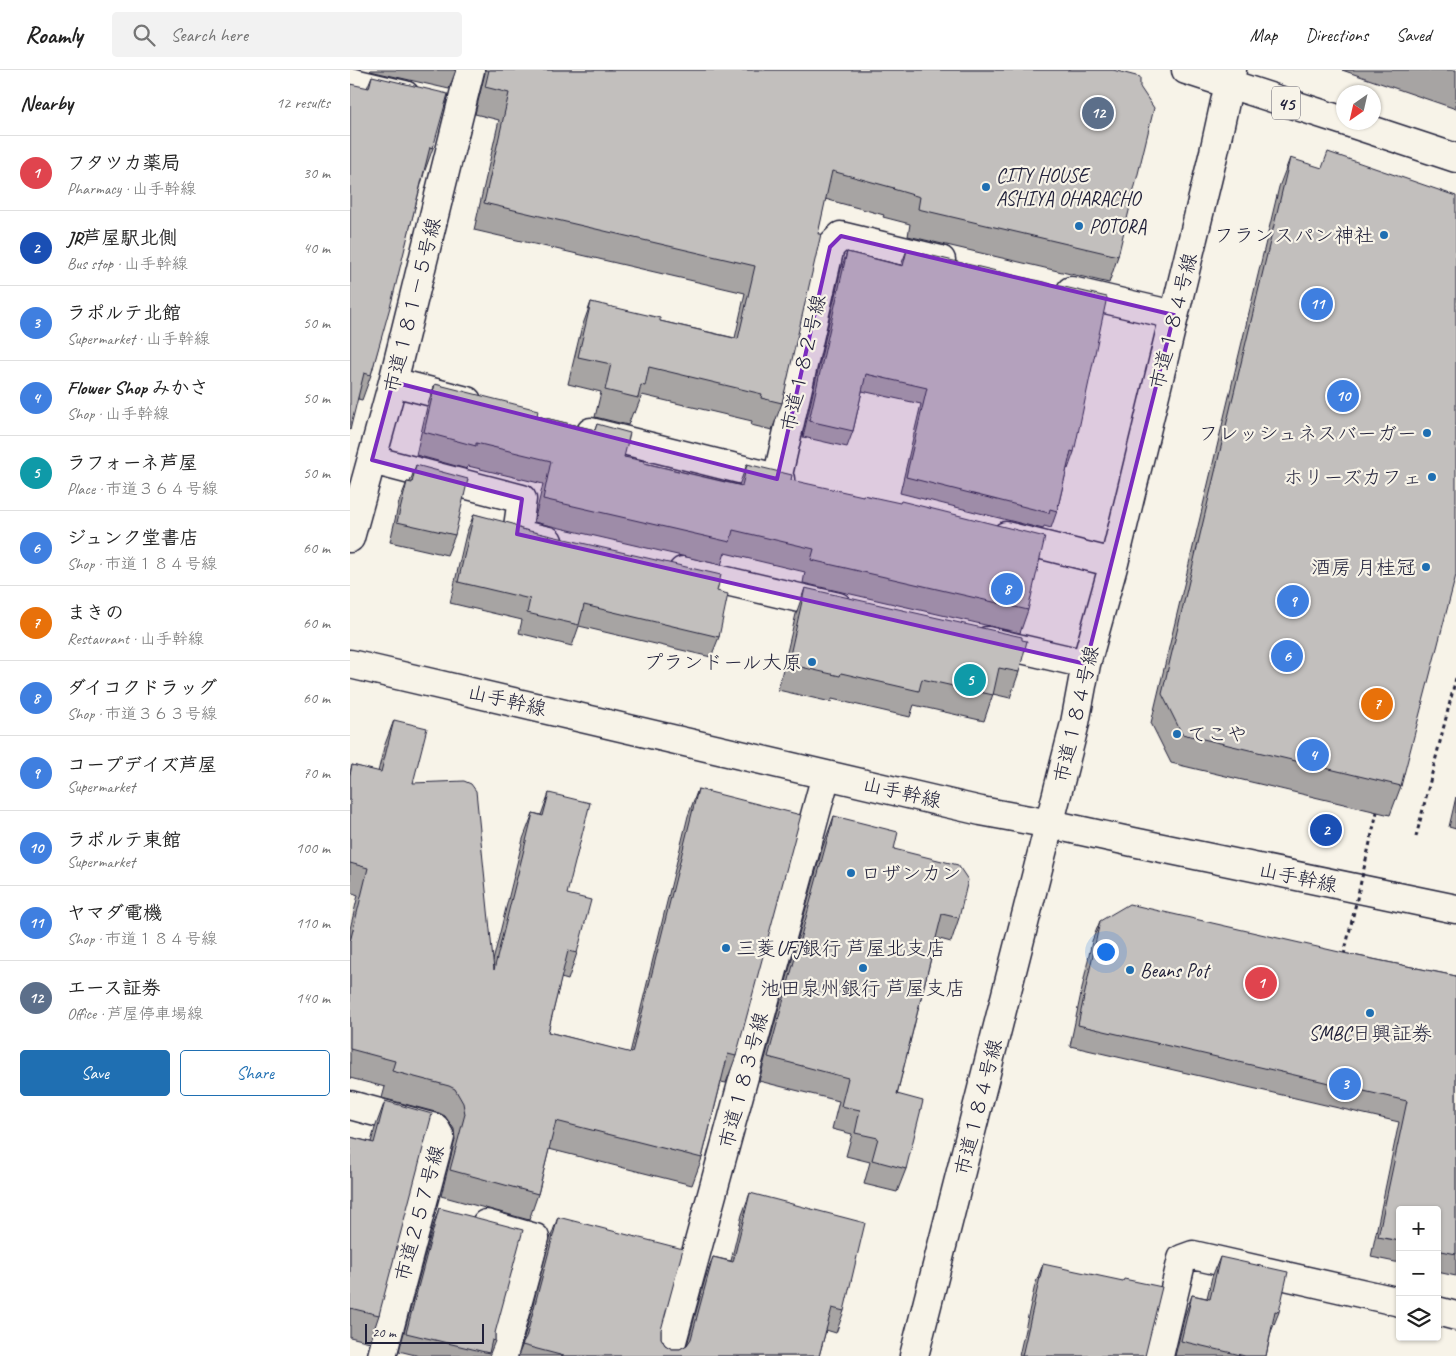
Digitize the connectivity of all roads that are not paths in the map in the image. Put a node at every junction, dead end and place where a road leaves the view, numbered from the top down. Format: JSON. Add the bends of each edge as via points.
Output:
{"nodes":[{"id":1,"x":470,"y":70,"type":"edge"},
{"id":2,"x":1186,"y":70,"type":"edge"},
{"id":3,"x":1230,"y":78,"type":"edge"},
{"id":4,"x":350,"y":82,"type":"edge"},
{"id":5,"x":460,"y":108,"type":"junction"},
{"id":6,"x":1336,"y":119,"type":"edge"},
{"id":7,"x":1370,"y":130,"type":"edge"},
{"id":8,"x":1456,"y":158,"type":"edge"},
{"id":9,"x":965,"y":266,"type":"edge"},
{"id":10,"x":1050,"y":286,"type":"edge"},
{"id":11,"x":1174,"y":315,"type":"junction"},
{"id":12,"x":394,"y":382,"type":"junction"},
{"id":13,"x":489,"y":406,"type":"edge"},
{"id":14,"x":566,"y":426,"type":"edge"},
{"id":15,"x":372,"y":460,"type":"junction"},
{"id":16,"x":777,"y":478,"type":"junction"},
{"id":17,"x":806,"y":486,"type":"edge"},
{"id":18,"x":979,"y":529,"type":"edge"},
{"id":19,"x":350,"y":538,"type":"edge"},
{"id":20,"x":575,"y":547,"type":"edge"},
{"id":21,"x":1114,"y":563,"type":"junction"},
{"id":22,"x":662,"y":567,"type":"edge"},
{"id":23,"x":864,"y":613,"type":"edge"},
{"id":24,"x":961,"y":635,"type":"edge"},
{"id":25,"x":350,"y":664,"type":"edge"},
{"id":26,"x":1086,"y":664,"type":"junction"},
{"id":27,"x":826,"y":775,"type":"junction"},
{"id":28,"x":1050,"y":824,"type":"junction"},
{"id":29,"x":1456,"y":910,"type":"edge"},
{"id":30,"x":350,"y":1105,"type":"edge"},
{"id":31,"x":420,"y":1207,"type":"junction"},
{"id":32,"x":1396,"y":1301,"type":"edge"},
{"id":33,"x":1441,"y":1312,"type":"edge"},
{"id":34,"x":1456,"y":1316,"type":"edge"},
{"id":35,"x":382,"y":1356,"type":"edge"},
{"id":36,"x":503,"y":1356,"type":"edge"},
{"id":37,"x":668,"y":1356,"type":"edge"},
{"id":38,"x":914,"y":1356,"type":"edge"},
{"id":39,"x":1159,"y":1356,"type":"edge"}],
"edges":[{"from":1,"to":5,"type":"street","name":"市道１８１－５号線"},
{"from":2,"to":3,"type":"street","number":"45"},
{"from":3,"to":6,"type":"street","number":"45"},
{"from":3,"to":11,"type":"street","name":"市道１８４号線"},
{"from":4,"to":5,"type":"street"},
{"from":5,"to":12,"type":"street","name":"市道１８１－５号線"},
{"from":7,"to":8,"type":"street","number":"45"},
{"from":9,"to":16,"type":"street","name":"市道１８２号線","via":[[841,236],[830,246]]},
{"from":10,"to":11,"type":"street"},
{"from":11,"to":21,"type":"street","name":"市道１８４号線"},
{"from":12,"to":13,"type":"street"},
{"from":12,"to":15,"type":"street","name":"市道１８１－５号線"},
{"from":14,"to":16,"type":"street"},
{"from":15,"to":19,"type":"street","name":"市道１８１－５号線"},
{"from":15,"to":20,"type":"street","via":[[522,499],[517,534]]},
{"from":16,"to":17,"type":"street"},
{"from":18,"to":21,"type":"street"},
{"from":21,"to":26,"type":"street","name":"市道１８４号線"},
{"from":22,"to":23,"type":"street"},
{"from":24,"to":26,"type":"street"},
{"from":25,"to":27,"type":"street","name":"山手幹線"},
{"from":26,"to":28,"type":"street","name":"市道１８４号線"},
{"from":27,"to":28,"type":"street","name":"山手幹線"},
{"from":27,"to":37,"type":"street","name":"市道１８３号線"},
{"from":28,"to":29,"type":"street","name":"山手幹線"},
{"from":28,"to":38,"type":"street","name":"市道１８４号線"},
{"from":30,"to":31,"type":"street","name":"市道２５７号線","via":[[435,1128],[440,1137]]},
{"from":31,"to":35,"type":"street","name":"市道２５７号線"},
{"from":31,"to":36,"type":"street","via":[[535,1238]]},
{"from":32,"to":39,"type":"street","via":[[1193,1254],[1182,1259]]},
{"from":33,"to":34,"type":"street"}]}
